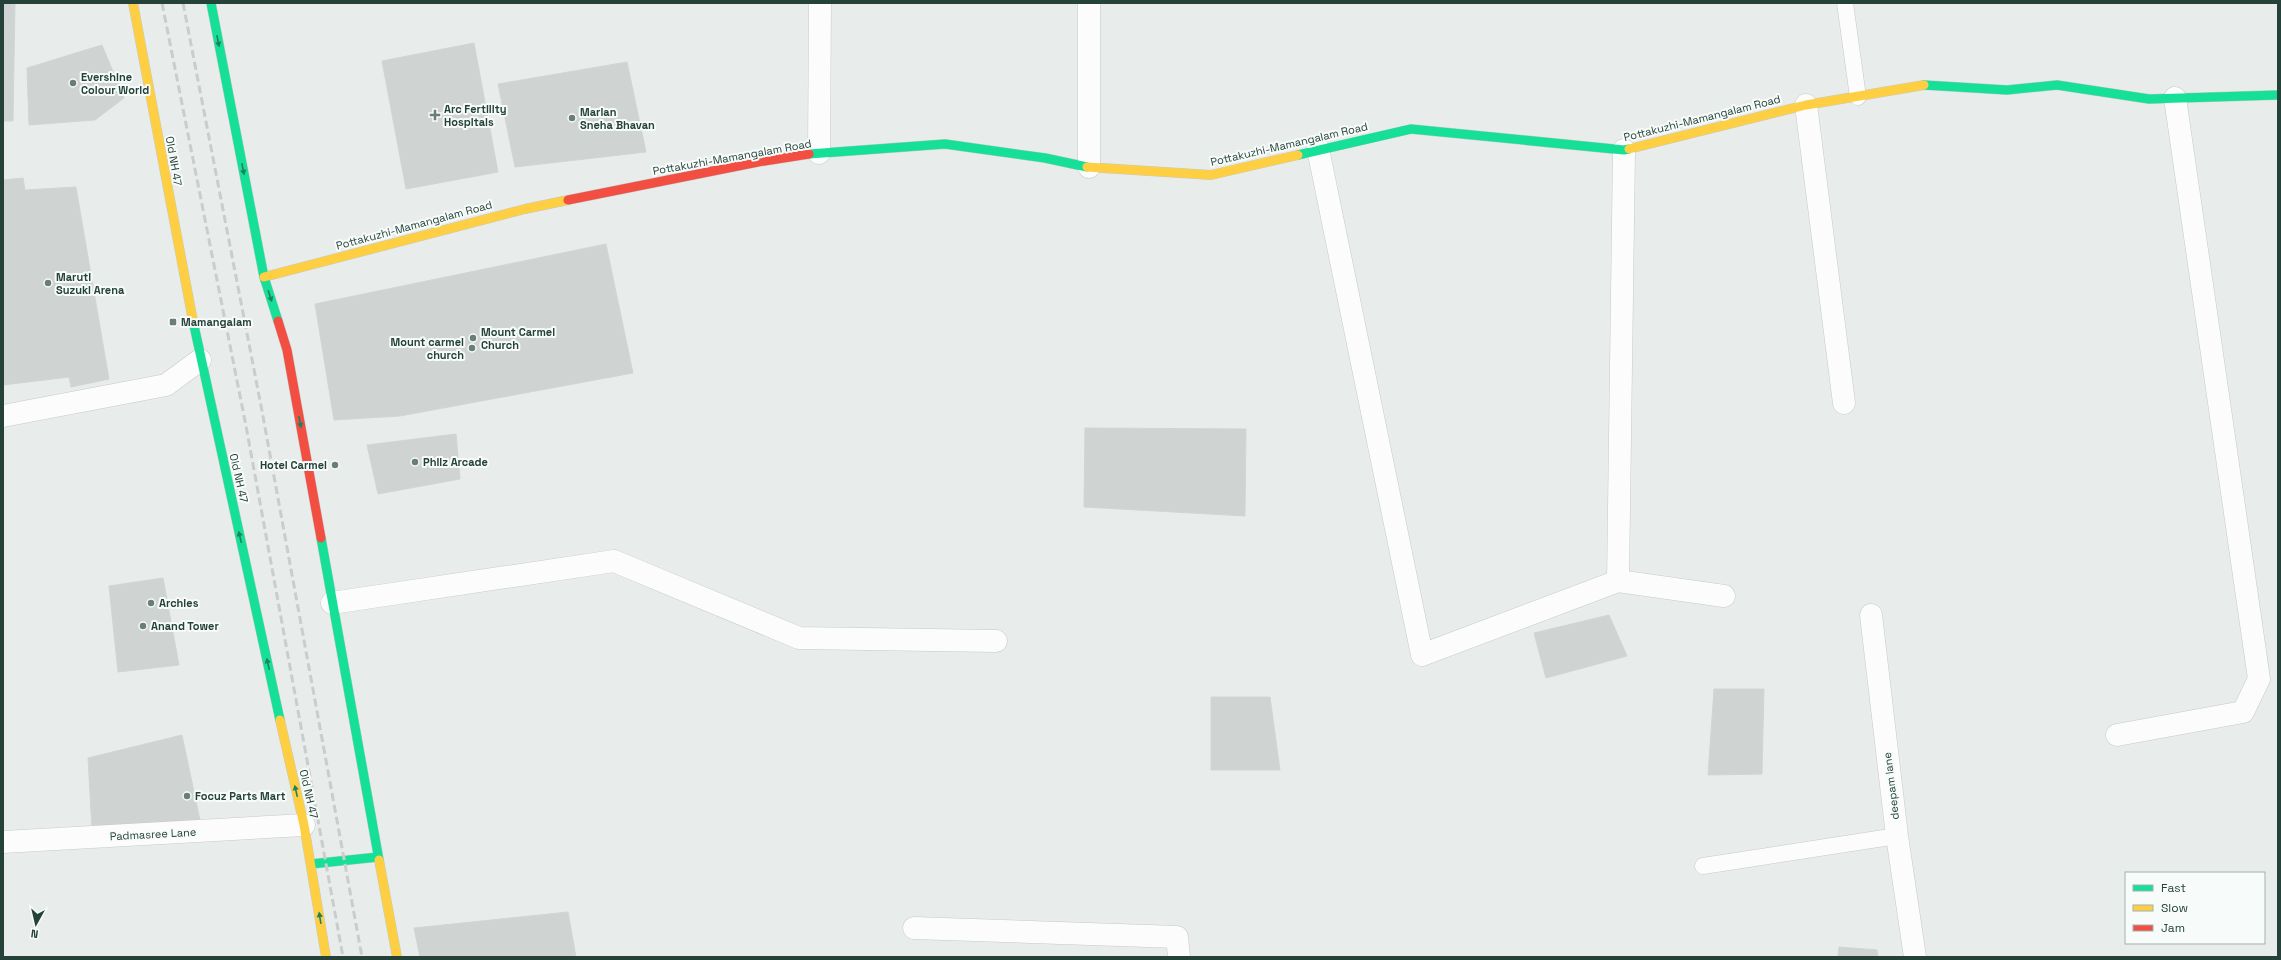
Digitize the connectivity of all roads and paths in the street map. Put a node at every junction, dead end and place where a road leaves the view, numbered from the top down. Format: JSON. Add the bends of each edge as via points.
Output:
{"nodes":[{"id":1,"x":133,"y":3,"type":"edge"},
{"id":2,"x":211,"y":3,"type":"edge"},
{"id":3,"x":820,"y":3,"type":"edge"},
{"id":4,"x":1089,"y":3,"type":"edge"},
{"id":5,"x":1846,"y":3,"type":"edge"},
{"id":6,"x":2278,"y":94,"type":"edge"},
{"id":7,"x":1858,"y":96,"type":"junction"},
{"id":8,"x":2175,"y":98,"type":"junction"},
{"id":9,"x":1806,"y":105,"type":"junction"},
{"id":10,"x":1318,"y":149,"type":"junction"},
{"id":11,"x":1624,"y":150,"type":"junction"},
{"id":12,"x":819,"y":153,"type":"junction"},
{"id":13,"x":1089,"y":167,"type":"junction"},
{"id":14,"x":264,"y":277,"type":"junction"},
{"id":15,"x":200,"y":360,"type":"junction"},
{"id":16,"x":1844,"y":403,"type":"dead end"},
{"id":17,"x":3,"y":416,"type":"edge"},
{"id":18,"x":1618,"y":581,"type":"junction"},
{"id":19,"x":1724,"y":596,"type":"dead end"},
{"id":20,"x":332,"y":603,"type":"junction"},
{"id":21,"x":1871,"y":615,"type":"dead end"},
{"id":22,"x":996,"y":641,"type":"dead end"},
{"id":23,"x":2117,"y":735,"type":"dead end"},
{"id":24,"x":304,"y":826,"type":"junction"},
{"id":25,"x":1897,"y":836,"type":"junction"},
{"id":26,"x":3,"y":842,"type":"edge"},
{"id":27,"x":378,"y":857,"type":"junction"},
{"id":28,"x":312,"y":864,"type":"junction"},
{"id":29,"x":1703,"y":866,"type":"dead end"},
{"id":30,"x":914,"y":928,"type":"dead end"},
{"id":31,"x":326,"y":957,"type":"edge"},
{"id":32,"x":397,"y":957,"type":"edge"},
{"id":33,"x":1178,"y":957,"type":"edge"},
{"id":34,"x":1915,"y":957,"type":"edge"}],
"edges":[{"from":1,"to":15,"type":"street","name":"Old NH 47"},
{"from":2,"to":14,"type":"street","one_way":true},
{"from":3,"to":12,"type":"street"},
{"from":4,"to":13,"type":"street"},
{"from":5,"to":7,"type":"lane"},
{"from":6,"to":8,"type":"street","name":"Pottakuzhi-Mamangalam Road"},
{"from":7,"to":8,"type":"street","name":"Pottakuzhi-Mamangalam Road","via":[[1930,84],[2007,90],[2057,85],[2149,99]]},
{"from":7,"to":9,"type":"street","name":"Pottakuzhi-Mamangalam Road"},
{"from":8,"to":23,"type":"street","via":[[2259,679],[2243,712]]},
{"from":9,"to":11,"type":"street","name":"Pottakuzhi-Mamangalam Road"},
{"from":9,"to":16,"type":"street"},
{"from":10,"to":11,"type":"street","name":"Pottakuzhi-Mamangalam Road","via":[[1411,129]]},
{"from":10,"to":13,"type":"street","name":"Pottakuzhi-Mamangalam Road","via":[[1211,175]]},
{"from":10,"to":18,"type":"street","via":[[1422,656]]},
{"from":11,"to":18,"type":"street"},
{"from":12,"to":13,"type":"street","name":"Pottakuzhi-Mamangalam Road","via":[[945,144]]},
{"from":12,"to":14,"type":"street","name":"Pottakuzhi-Mamangalam Road","via":[[758,162],[525,208]]},
{"from":14,"to":20,"type":"street","one_way":true,"via":[[286,350]]},
{"from":15,"to":17,"type":"street","via":[[166,385]]},
{"from":24,"to":15,"type":"street","name":"Old NH 47","one_way":true},
{"from":18,"to":19,"type":"street"},
{"from":20,"to":22,"type":"street","via":[[614,562],[799,638]]},
{"from":20,"to":27,"type":"street"},
{"from":21,"to":25,"type":"street","name":"deepam lane"},
{"from":24,"to":26,"type":"street","name":"Padmasree Lane"},
{"from":24,"to":28,"type":"street","name":"Old NH 47"},
{"from":25,"to":29,"type":"lane"},
{"from":25,"to":34,"type":"street","name":"deepam lane"},
{"from":27,"to":28,"type":"street"},
{"from":27,"to":32,"type":"street"},
{"from":31,"to":28,"type":"street","name":"Old NH 47","one_way":true},
{"from":30,"to":33,"type":"street","via":[[1177,937]]}]}
